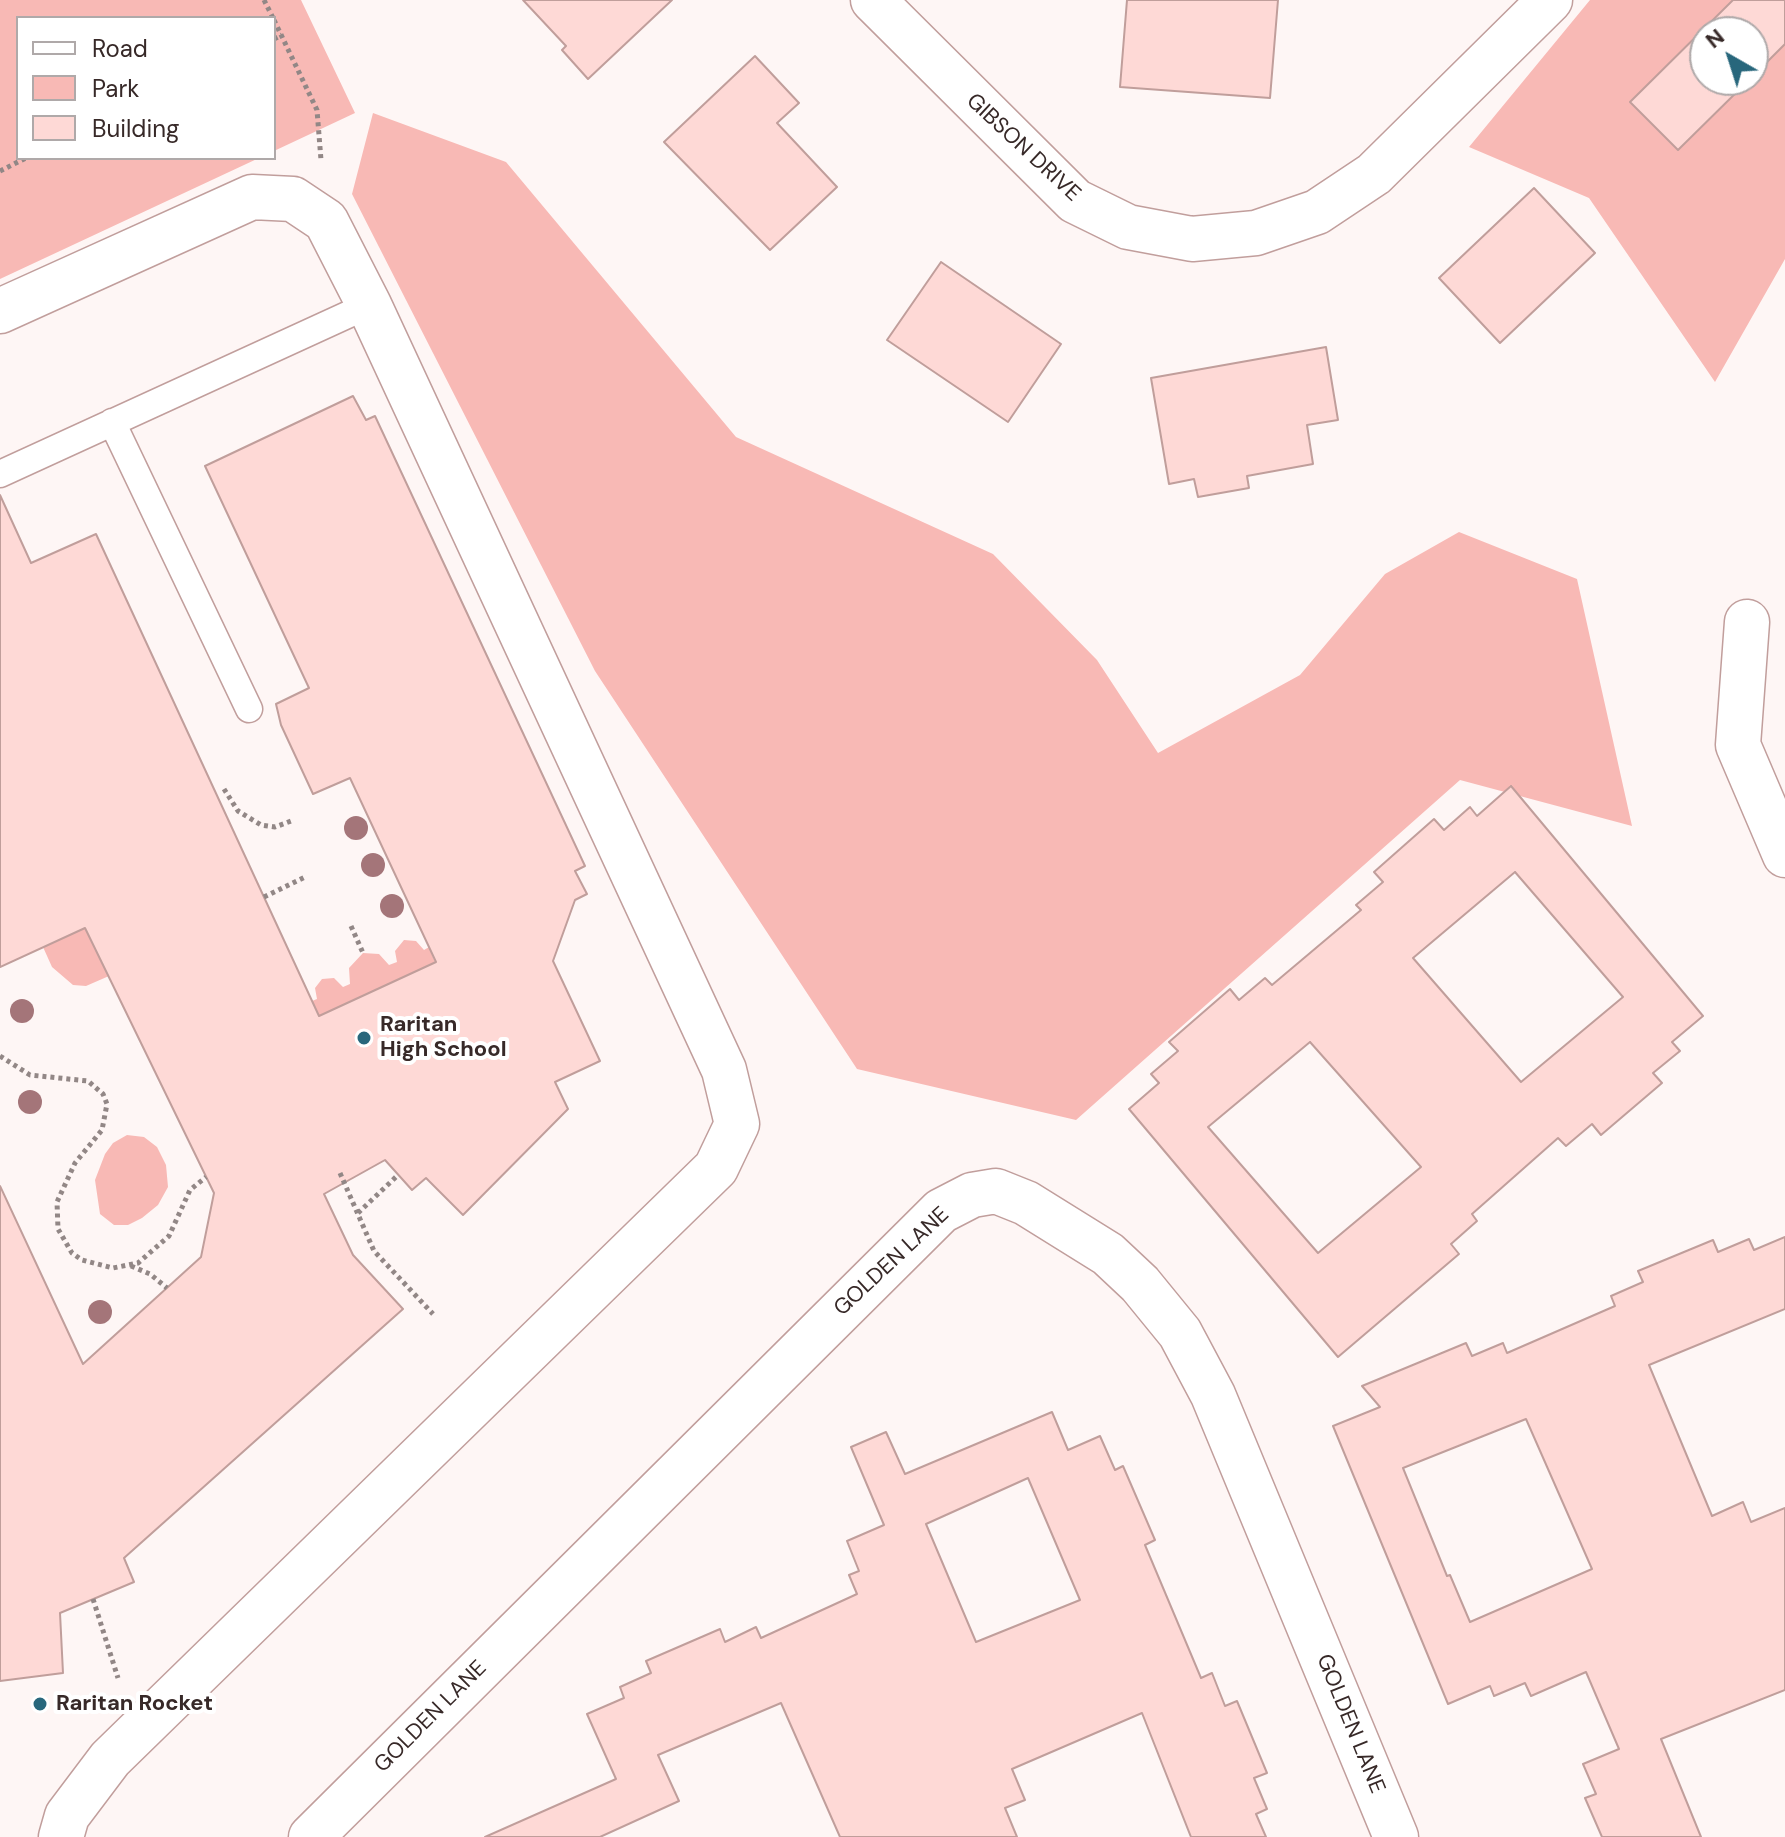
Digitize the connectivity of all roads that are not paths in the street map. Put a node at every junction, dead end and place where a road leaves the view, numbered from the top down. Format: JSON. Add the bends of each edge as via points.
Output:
{"nodes":[{"id":1,"x":873,"y":0,"type":"edge"},
{"id":2,"x":1550,"y":0,"type":"edge"},
{"id":3,"x":369,"y":305,"type":"junction"},
{"id":4,"x":0,"y":311,"type":"edge"},
{"id":5,"x":112,"y":422,"type":"junction"},
{"id":6,"x":0,"y":474,"type":"edge"},
{"id":7,"x":1747,"y":622,"type":"dead end"},
{"id":8,"x":249,"y":709,"type":"dead end"},
{"id":9,"x":1785,"y":855,"type":"edge"},
{"id":10,"x":61,"y":1837,"type":"edge"},
{"id":11,"x":311,"y":1837,"type":"edge"},
{"id":12,"x":1396,"y":1837,"type":"edge"}],
"edges":[{"from":1,"to":2,"type":"street","name":"GIBSON DRIVE","via":[[1075,201],[1128,227],[1192,239],[1256,233],[1317,212],[1374,174]]},
{"from":3,"to":4,"type":"street","via":[[326,221],[293,199],[252,197]]},
{"from":3,"to":5,"type":"lane"},
{"from":3,"to":10,"type":"street","via":[[724,1070],[737,1124],[716,1168],[110,1759],[67,1816]]},
{"from":5,"to":6,"type":"lane"},
{"from":5,"to":8,"type":"lane"},
{"from":7,"to":9,"type":"street","via":[[1738,745]]},
{"from":11,"to":12,"type":"street","name":"GOLDEN LANE","via":[[941,1211],[972,1195],[996,1191],[1026,1203],[1108,1254],[1180,1333],[1213,1395]]}]}
